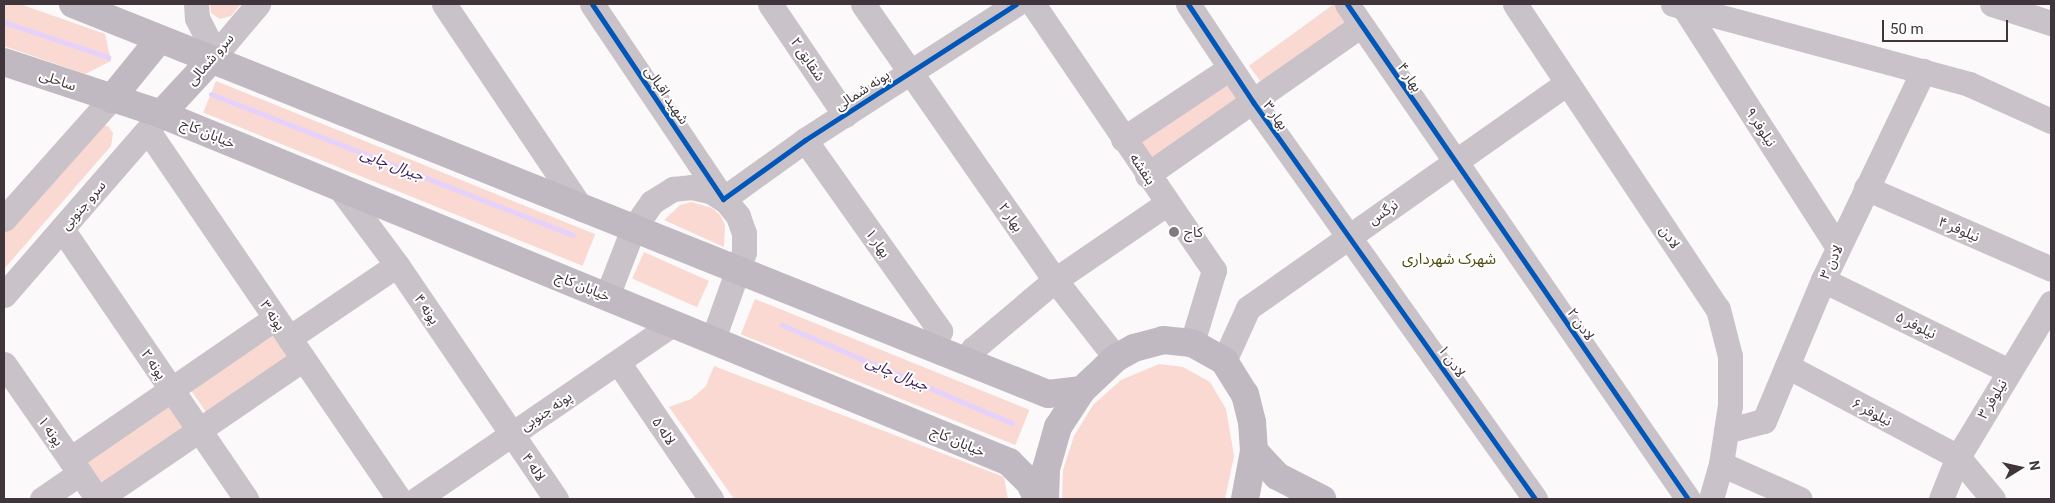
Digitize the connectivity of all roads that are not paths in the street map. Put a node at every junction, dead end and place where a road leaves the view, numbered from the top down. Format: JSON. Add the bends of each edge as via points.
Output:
{"nodes":[{"id":1,"x":73,"y":4,"type":"edge"},
{"id":2,"x":94,"y":4,"type":"edge"},
{"id":3,"x":196,"y":4,"type":"edge"},
{"id":4,"x":258,"y":4,"type":"edge"},
{"id":5,"x":444,"y":4,"type":"edge"},
{"id":6,"x":592,"y":4,"type":"edge"},
{"id":7,"x":770,"y":4,"type":"edge"},
{"id":8,"x":863,"y":4,"type":"edge"},
{"id":9,"x":1016,"y":4,"type":"edge"},
{"id":10,"x":1033,"y":4,"type":"edge"},
{"id":11,"x":1188,"y":4,"type":"edge"},
{"id":12,"x":1347,"y":4,"type":"edge"},
{"id":13,"x":1515,"y":4,"type":"edge"},
{"id":14,"x":1992,"y":4,"type":"edge"},
{"id":15,"x":1678,"y":5,"type":"edge"},
{"id":16,"x":2051,"y":23,"type":"edge"},
{"id":17,"x":117,"y":24,"type":"junction"},
{"id":18,"x":1361,"y":25,"type":"junction"},
{"id":19,"x":159,"y":40,"type":"junction"},
{"id":20,"x":212,"y":57,"type":"junction"},
{"id":21,"x":4,"y":62,"type":"edge"},
{"id":22,"x":1230,"y":68,"type":"junction"},
{"id":23,"x":1923,"y":71,"type":"junction"},
{"id":24,"x":910,"y":73,"type":"junction"},
{"id":25,"x":1567,"y":83,"type":"junction"},
{"id":26,"x":111,"y":99,"type":"junction"},
{"id":27,"x":1253,"y":102,"type":"junction"},
{"id":28,"x":845,"y":114,"type":"junction"},
{"id":29,"x":2051,"y":121,"type":"edge"},
{"id":30,"x":155,"y":122,"type":"junction"},
{"id":31,"x":1123,"y":139,"type":"junction"},
{"id":32,"x":805,"y":140,"type":"junction"},
{"id":33,"x":1455,"y":162,"type":"junction"},
{"id":34,"x":1147,"y":175,"type":"junction"},
{"id":35,"x":339,"y":187,"type":"junction"},
{"id":36,"x":1866,"y":188,"type":"junction"},
{"id":37,"x":723,"y":199,"type":"junction"},
{"id":38,"x":1166,"y":204,"type":"junction"},
{"id":39,"x":582,"y":209,"type":"junction"},
{"id":40,"x":4,"y":219,"type":"edge"},
{"id":41,"x":62,"y":229,"type":"junction"},
{"id":42,"x":634,"y":230,"type":"junction"},
{"id":43,"x":1349,"y":236,"type":"junction"},
{"id":44,"x":1838,"y":246,"type":"junction"},
{"id":45,"x":397,"y":265,"type":"junction"},
{"id":46,"x":2051,"y":269,"type":"edge"},
{"id":47,"x":739,"y":271,"type":"junction"},
{"id":48,"x":1056,"y":280,"type":"junction"},
{"id":49,"x":1823,"y":280,"type":"junction"},
{"id":50,"x":4,"y":295,"type":"edge"},
{"id":51,"x":607,"y":296,"type":"junction"},
{"id":52,"x":2049,"y":316,"type":"edge"},
{"id":53,"x":275,"y":318,"type":"junction"},
{"id":54,"x":674,"y":323,"type":"junction"},
{"id":55,"x":289,"y":338,"type":"junction"},
{"id":56,"x":713,"y":339,"type":"junction"},
{"id":57,"x":1192,"y":343,"type":"junction"},
{"id":58,"x":933,"y":348,"type":"junction"},
{"id":59,"x":1116,"y":358,"type":"junction"},
{"id":60,"x":303,"y":359,"type":"junction"},
{"id":61,"x":618,"y":362,"type":"junction"},
{"id":62,"x":966,"y":362,"type":"junction"},
{"id":63,"x":1224,"y":362,"type":"junction"},
{"id":64,"x":4,"y":364,"type":"edge"},
{"id":65,"x":1787,"y":366,"type":"junction"},
{"id":66,"x":2009,"y":371,"type":"junction"},
{"id":67,"x":171,"y":389,"type":"junction"},
{"id":68,"x":1082,"y":390,"type":"junction"},
{"id":69,"x":199,"y":430,"type":"junction"},
{"id":70,"x":1726,"y":431,"type":"junction"},
{"id":71,"x":512,"y":434,"type":"junction"},
{"id":72,"x":1254,"y":451,"type":"junction"},
{"id":73,"x":1958,"y":457,"type":"junction"},
{"id":74,"x":1722,"y":464,"type":"junction"},
{"id":75,"x":75,"y":466,"type":"junction"},
{"id":76,"x":42,"y":499,"type":"edge"},
{"id":77,"x":98,"y":499,"type":"edge"},
{"id":78,"x":246,"y":499,"type":"edge"},
{"id":79,"x":398,"y":499,"type":"edge"},
{"id":80,"x":417,"y":499,"type":"edge"},
{"id":81,"x":556,"y":499,"type":"edge"},
{"id":82,"x":711,"y":499,"type":"edge"},
{"id":83,"x":1038,"y":499,"type":"edge"},
{"id":84,"x":1045,"y":499,"type":"edge"},
{"id":85,"x":1245,"y":499,"type":"edge"},
{"id":86,"x":1322,"y":499,"type":"edge"},
{"id":87,"x":1535,"y":499,"type":"edge"},
{"id":88,"x":1688,"y":499,"type":"edge"},
{"id":89,"x":1711,"y":499,"type":"edge"},
{"id":90,"x":1800,"y":499,"type":"edge"},
{"id":91,"x":1941,"y":499,"type":"edge"},
{"id":92,"x":1993,"y":499,"type":"edge"}],
"edges":[{"from":1,"to":17,"type":"main road"},
{"from":2,"to":17,"type":"street"},
{"from":3,"to":20,"type":"street","via":[[197,18]]},
{"from":4,"to":20,"type":"street","name":"سرو شمالی"},
{"from":5,"to":39,"type":"street"},
{"from":6,"to":37,"type":"street","name":"شهید اقبالی"},
{"from":7,"to":28,"type":"street","name":"شقایق ۲"},
{"from":8,"to":24,"type":"street","name":"بهار ۲"},
{"from":9,"to":24,"type":"street","name":"پونه شمالی"},
{"from":10,"to":31,"type":"street","name":"بنفشه"},
{"from":11,"to":22,"type":"street","name":"بهار ۳"},
{"from":12,"to":18,"type":"street","name":"بهار ۴"},
{"from":13,"to":25,"type":"street","name":"لادن"},
{"from":14,"to":16,"type":"street"},
{"from":15,"to":23,"type":"street"},
{"from":15,"to":44,"type":"street","name":"نیلوفر ۹"},
{"from":17,"to":19,"type":"main road"},
{"from":18,"to":27,"type":"street"},
{"from":18,"to":33,"type":"street","name":"بهار ۴"},
{"from":19,"to":20,"type":"main road"},
{"from":19,"to":26,"type":"main road"},
{"from":20,"to":30,"type":"main road","name":"سرو شمالی"},
{"from":20,"to":39,"type":"main road"},
{"from":21,"to":26,"type":"main road","name":"ساحلی"},
{"from":22,"to":27,"type":"street","name":"بهار ۳"},
{"from":22,"to":31,"type":"street"},
{"from":23,"to":29,"type":"street","via":[[1969,84]]},
{"from":23,"to":36,"type":"street","name":"لادن ۳"},
{"from":24,"to":28,"type":"street","name":"پونه شمالی"},
{"from":24,"to":48,"type":"street","name":"بهار ۲"},
{"from":25,"to":33,"type":"street","name":"نرگس"},
{"from":25,"to":70,"type":"street","name":"لادن","via":[[1718,309],[1730,356],[1730,405]]},
{"from":26,"to":30,"type":"main road","name":"خیابان کاج"},
{"from":26,"to":40,"type":"street"},
{"from":27,"to":34,"type":"street"},
{"from":27,"to":43,"type":"street","name":"بهار ۳"},
{"from":28,"to":32,"type":"street","name":"پونه شمالی"},
{"from":30,"to":35,"type":"main road","name":"خیابان کاج"},
{"from":30,"to":41,"type":"street","name":"سرو جنوبی"},
{"from":30,"to":53,"type":"street","name":"پونه ۳"},
{"from":31,"to":34,"type":"street","name":"بنفشه"},
{"from":32,"to":37,"type":"street","name":"پونه شمالی"},
{"from":32,"to":58,"type":"street","name":"بهار ۱","via":[[940,331]]},
{"from":33,"to":43,"type":"street","name":"نرگس"},
{"from":33,"to":88,"type":"street","name":"لادن ۲"},
{"from":34,"to":38,"type":"street","name":"بنفشه"},
{"from":35,"to":45,"type":"street","name":"پونه ۴"},
{"from":35,"to":51,"type":"main road","name":"خیابان کاج"},
{"from":36,"to":44,"type":"street","name":"لادن ۳"},
{"from":36,"to":46,"type":"street","name":"نیلوفر ۴"},
{"from":37,"to":42,"type":"street","via":[[710,191],[691,187],[673,189],[652,202]]},
{"from":37,"to":47,"type":"street","name":"شهید اقبالی","via":[[738,216],[744,233]]},
{"from":38,"to":48,"type":"street"},
{"from":38,"to":57,"type":"street","name":"بنفشه","via":[[1214,270]]},
{"from":39,"to":42,"type":"main road"},
{"from":41,"to":50,"type":"street","name":"سرو جنوبی"},
{"from":41,"to":67,"type":"street","name":"پونه ۲"},
{"from":42,"to":47,"type":"main road"},
{"from":42,"to":51,"type":"street"},
{"from":43,"to":63,"type":"street","name":"نرگس","via":[[1248,308]]},
{"from":43,"to":87,"type":"street","name":"لادن ۱"},
{"from":44,"to":49,"type":"street","name":"لادن ۳"},
{"from":45,"to":55,"type":"street"},
{"from":45,"to":71,"type":"street","name":"پونه ۴"},
{"from":47,"to":56,"type":"street","name":"شهید اقبالی"},
{"from":47,"to":58,"type":"main road"},
{"from":48,"to":59,"type":"street","name":"بهار ۲"},
{"from":48,"to":62,"type":"street","via":[[973,349]]},
{"from":49,"to":65,"type":"street","name":"لادن ۳"},
{"from":49,"to":66,"type":"street","name":"نیلوفر ۵"},
{"from":51,"to":54,"type":"main road","name":"خیابان کاج"},
{"from":52,"to":66,"type":"street","name":"نیلوفر ۳"},
{"from":53,"to":55,"type":"street","name":"پونه ۳"},
{"from":53,"to":67,"type":"street"},
{"from":54,"to":56,"type":"main road","name":"خیابان کاج"},
{"from":54,"to":61,"type":"street","name":"پونه جنوبی"},
{"from":55,"to":60,"type":"street","name":"پونه ۳"},
{"from":56,"to":83,"type":"main road","name":"خیابان کاج","via":[[1009,462],[1030,483]]},
{"from":57,"to":59,"type":"main road","via":[[1163,340],[1134,348]]},
{"from":57,"to":63,"type":"main road"},
{"from":58,"to":62,"type":"main road"},
{"from":59,"to":68,"type":"main road"},
{"from":60,"to":69,"type":"street"},
{"from":60,"to":79,"type":"street","name":"پونه ۳"},
{"from":61,"to":71,"type":"street","name":"پونه جنوبی"},
{"from":61,"to":82,"type":"street","name":"لاله ۵"},
{"from":62,"to":68,"type":"main road","via":[[1048,394]]},
{"from":63,"to":72,"type":"main road","via":[[1245,394],[1252,422]]},
{"from":64,"to":75,"type":"street","name":"پونه ۱"},
{"from":65,"to":70,"type":"street","name":"لادن ۳","via":[[1764,421]]},
{"from":65,"to":73,"type":"street","name":"نیلوفر ۶"},
{"from":66,"to":73,"type":"street","name":"نیلوفر ۳"},
{"from":67,"to":69,"type":"street","name":"پونه ۲"},
{"from":67,"to":75,"type":"street"},
{"from":68,"to":84,"type":"main road","via":[[1058,427],[1046,469]]},
{"from":69,"to":77,"type":"street"},
{"from":69,"to":78,"type":"street","name":"پونه ۲"},
{"from":70,"to":74,"type":"street","name":"لادن"},
{"from":71,"to":80,"type":"street","name":"پونه جنوبی"},
{"from":71,"to":81,"type":"street","name":"لاله ۴"},
{"from":72,"to":85,"type":"main road"},
{"from":72,"to":86,"type":"main road","via":[[1277,476]]},
{"from":73,"to":91,"type":"street","name":"نیلوفر ۳"},
{"from":73,"to":92,"type":"street"},
{"from":74,"to":89,"type":"street","name":"لادن"},
{"from":74,"to":90,"type":"street"},
{"from":75,"to":76,"type":"street"},
{"from":75,"to":77,"type":"street","name":"پونه ۱"}]}
